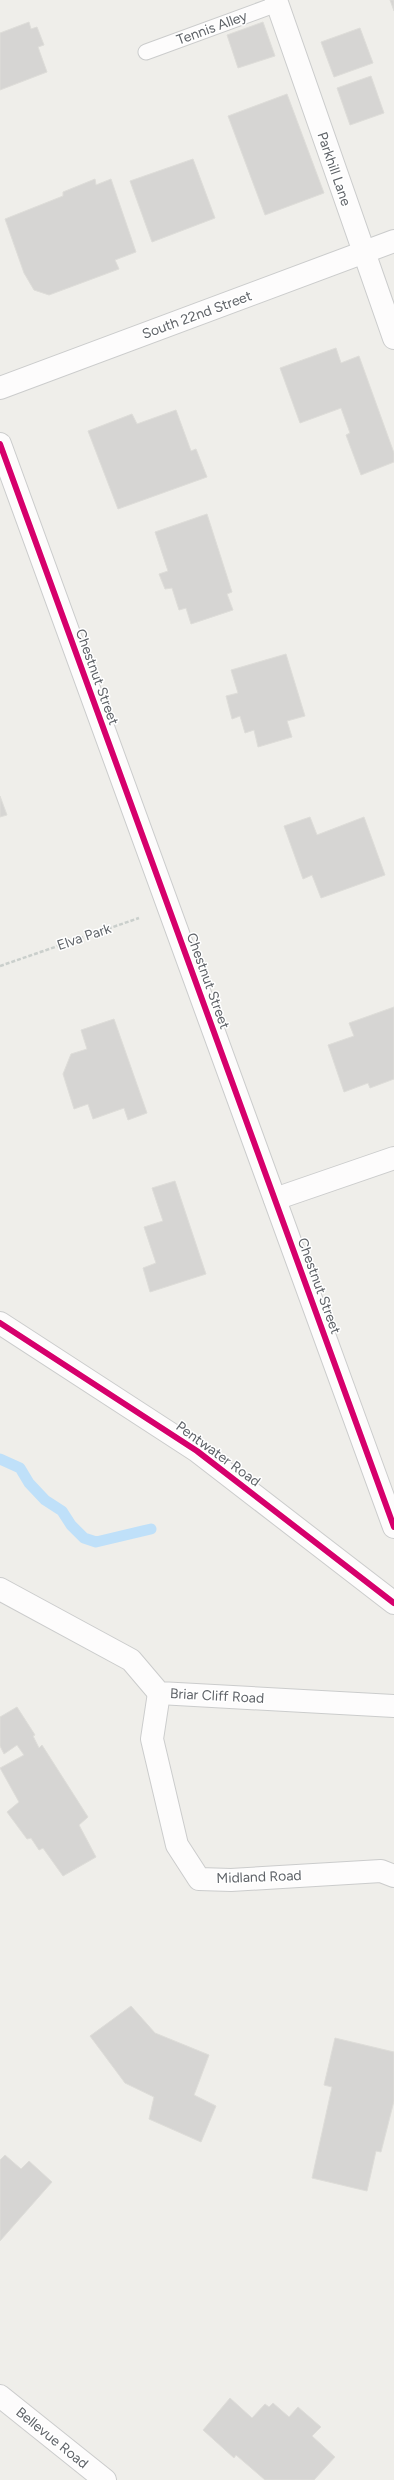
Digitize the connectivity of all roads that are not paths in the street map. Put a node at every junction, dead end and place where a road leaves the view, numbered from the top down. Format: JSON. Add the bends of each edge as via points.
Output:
{"nodes":[{"id":1,"x":276,"y":2,"type":"edge"},
{"id":2,"x":146,"y":52,"type":"dead end"},
{"id":3,"x":394,"y":241,"type":"edge"},
{"id":4,"x":363,"y":253,"type":"junction"},
{"id":5,"x":394,"y":338,"type":"edge"},
{"id":6,"x":0,"y":388,"type":"edge"},
{"id":7,"x":0,"y":444,"type":"edge"},
{"id":8,"x":394,"y":1158,"type":"edge"},
{"id":9,"x":275,"y":1200,"type":"junction"},
{"id":10,"x":0,"y":1323,"type":"edge"},
{"id":11,"x":394,"y":1526,"type":"edge"},
{"id":12,"x":0,"y":1589,"type":"edge"},
{"id":13,"x":394,"y":1603,"type":"edge"},
{"id":14,"x":159,"y":1693,"type":"junction"},
{"id":15,"x":394,"y":1706,"type":"edge"},
{"id":16,"x":394,"y":1876,"type":"edge"},
{"id":17,"x":0,"y":2396,"type":"edge"},
{"id":18,"x":105,"y":2480,"type":"edge"}],
"edges":[{"from":1,"to":2,"type":"lane","name":"Tennis Alley"},
{"from":1,"to":4,"type":"street","name":"Parkhill Lane"},
{"from":3,"to":4,"type":"street","name":"South 22nd Street"},
{"from":4,"to":5,"type":"street","name":"Parkhill Lane"},
{"from":4,"to":6,"type":"street","name":"South 22nd Street"},
{"from":7,"to":9,"type":"street","name":"Chestnut Street"},
{"from":8,"to":9,"type":"street"},
{"from":9,"to":11,"type":"street","name":"Chestnut Street"},
{"from":10,"to":13,"type":"street","name":"Pentwater Road","via":[[198,1452]]},
{"from":12,"to":14,"type":"street","name":"Briar Cliff Road","via":[[131,1660]]},
{"from":14,"to":15,"type":"street","name":"Briar Cliff Road"},
{"from":14,"to":16,"type":"street","name":"Midland Road","via":[[152,1739],[177,1845],[199,1878],[231,1880],[381,1871]]},
{"from":17,"to":18,"type":"street","name":"Bellevue Road"}]}
